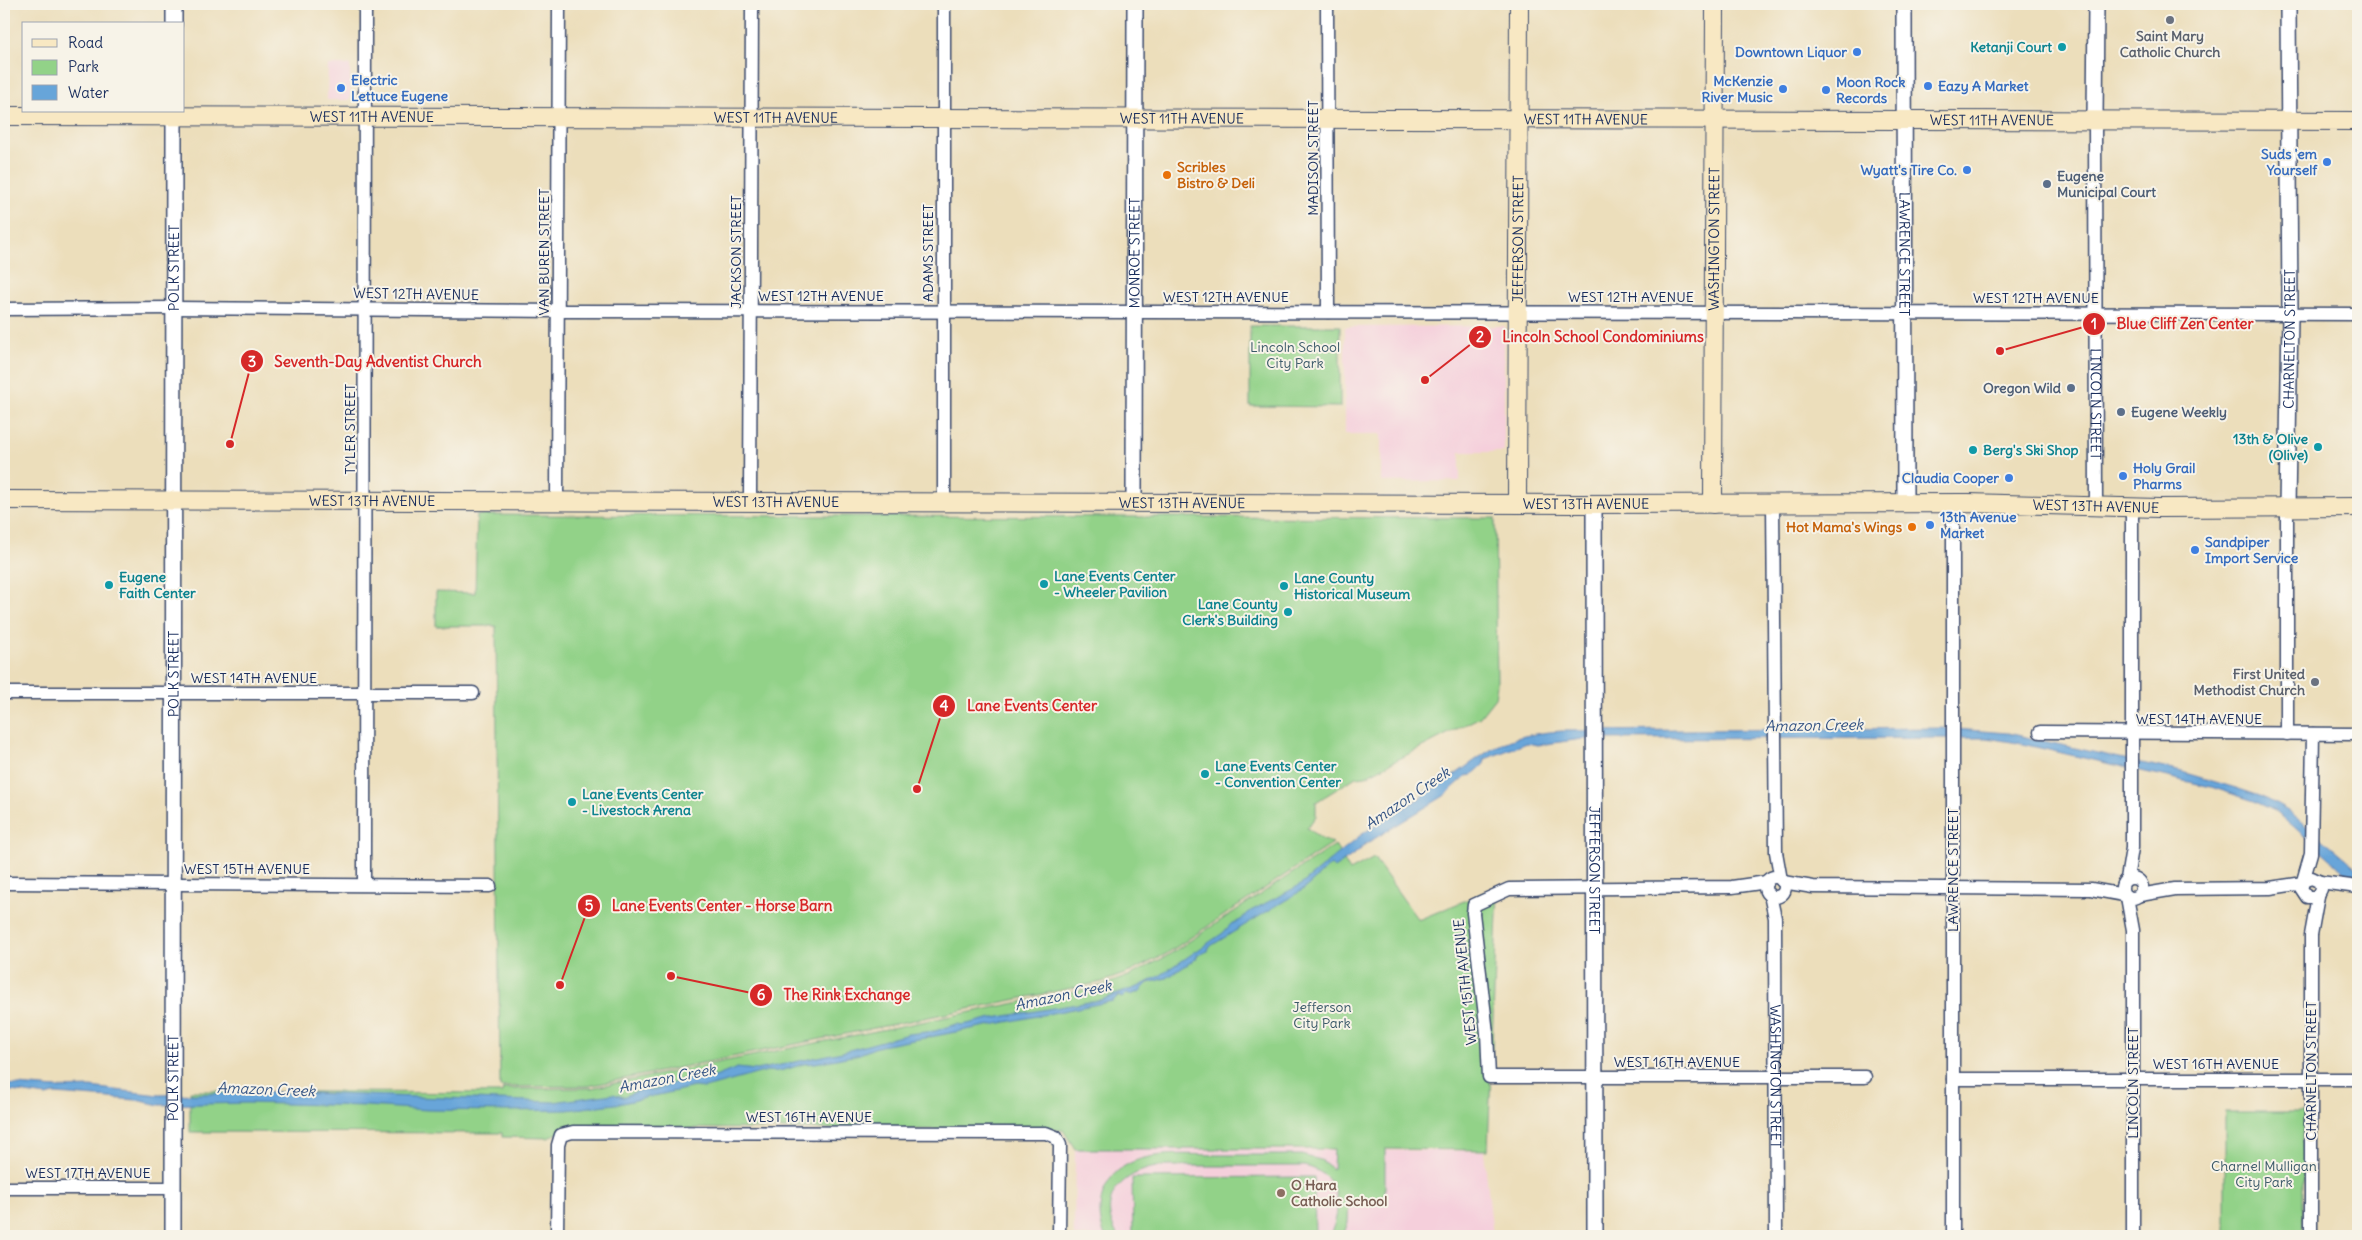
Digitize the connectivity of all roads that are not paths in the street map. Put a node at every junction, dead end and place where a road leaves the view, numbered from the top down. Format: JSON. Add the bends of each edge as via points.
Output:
{"nodes":[{"id":1,"x":174,"y":4,"type":"edge"},
{"id":2,"x":365,"y":4,"type":"edge"},
{"id":3,"x":559,"y":4,"type":"edge"},
{"id":4,"x":752,"y":4,"type":"edge"},
{"id":5,"x":944,"y":4,"type":"edge"},
{"id":6,"x":1135,"y":4,"type":"edge"},
{"id":7,"x":1328,"y":4,"type":"edge"},
{"id":8,"x":1519,"y":4,"type":"edge"},
{"id":9,"x":1715,"y":4,"type":"edge"},
{"id":10,"x":1904,"y":4,"type":"edge"},
{"id":11,"x":2096,"y":4,"type":"edge"},
{"id":12,"x":2288,"y":4,"type":"edge"},
{"id":13,"x":174,"y":22,"type":"edge"},
{"id":14,"x":174,"y":114,"type":"edge"},
{"id":15,"x":4,"y":116,"type":"edge"},
{"id":16,"x":365,"y":116,"type":"junction"},
{"id":17,"x":558,"y":117,"type":"junction"},
{"id":18,"x":751,"y":117,"type":"junction"},
{"id":19,"x":943,"y":118,"type":"junction"},
{"id":20,"x":1135,"y":118,"type":"junction"},
{"id":21,"x":1327,"y":118,"type":"junction"},
{"id":22,"x":1519,"y":118,"type":"junction"},
{"id":23,"x":1713,"y":119,"type":"junction"},
{"id":24,"x":1904,"y":119,"type":"junction"},
{"id":25,"x":2095,"y":119,"type":"junction"},
{"id":26,"x":2287,"y":120,"type":"junction"},
{"id":27,"x":2358,"y":120,"type":"edge"},
{"id":28,"x":174,"y":308,"type":"junction"},
{"id":29,"x":4,"y":309,"type":"edge"},
{"id":30,"x":364,"y":309,"type":"junction"},
{"id":31,"x":559,"y":310,"type":"junction"},
{"id":32,"x":750,"y":311,"type":"junction"},
{"id":33,"x":943,"y":311,"type":"junction"},
{"id":34,"x":1135,"y":311,"type":"junction"},
{"id":35,"x":1328,"y":312,"type":"junction"},
{"id":36,"x":1518,"y":312,"type":"junction"},
{"id":37,"x":1714,"y":312,"type":"junction"},
{"id":38,"x":1904,"y":313,"type":"junction"},
{"id":39,"x":2096,"y":313,"type":"junction"},
{"id":40,"x":2290,"y":314,"type":"junction"},
{"id":41,"x":2358,"y":314,"type":"edge"},
{"id":42,"x":4,"y":500,"type":"edge"},
{"id":43,"x":174,"y":501,"type":"junction"},
{"id":44,"x":365,"y":501,"type":"junction"},
{"id":45,"x":557,"y":501,"type":"junction"},
{"id":46,"x":750,"y":501,"type":"junction"},
{"id":47,"x":944,"y":502,"type":"junction"},
{"id":48,"x":1134,"y":503,"type":"junction"},
{"id":49,"x":1952,"y":503,"type":"junction"},
{"id":50,"x":1517,"y":504,"type":"junction"},
{"id":51,"x":1594,"y":504,"type":"junction"},
{"id":52,"x":1713,"y":504,"type":"junction"},
{"id":53,"x":1773,"y":504,"type":"junction"},
{"id":54,"x":1905,"y":504,"type":"junction"},
{"id":55,"x":2096,"y":505,"type":"junction"},
{"id":56,"x":2132,"y":506,"type":"junction"},
{"id":57,"x":2358,"y":507,"type":"edge"},
{"id":58,"x":2287,"y":508,"type":"junction"},
{"id":59,"x":4,"y":693,"type":"edge"},
{"id":60,"x":173,"y":693,"type":"junction"},
{"id":61,"x":365,"y":693,"type":"junction"},
{"id":62,"x":473,"y":693,"type":"dead end"},
{"id":63,"x":2040,"y":732,"type":"dead end"},
{"id":64,"x":2132,"y":733,"type":"junction"},
{"id":65,"x":2287,"y":734,"type":"junction"},
{"id":66,"x":2313,"y":734,"type":"junction"},
{"id":67,"x":2358,"y":734,"type":"edge"},
{"id":68,"x":4,"y":883,"type":"edge"},
{"id":69,"x":173,"y":884,"type":"junction"},
{"id":70,"x":364,"y":884,"type":"junction"},
{"id":71,"x":490,"y":886,"type":"dead end"},
{"id":72,"x":1775,"y":887,"type":"junction"},
{"id":73,"x":2358,"y":887,"type":"edge"},
{"id":74,"x":1953,"y":888,"type":"junction"},
{"id":75,"x":2133,"y":888,"type":"junction"},
{"id":76,"x":2311,"y":888,"type":"junction"},
{"id":77,"x":1594,"y":889,"type":"junction"},
{"id":78,"x":1488,"y":1077,"type":"joint"},
{"id":79,"x":1594,"y":1077,"type":"junction"},
{"id":80,"x":1776,"y":1077,"type":"junction"},
{"id":81,"x":1865,"y":1077,"type":"dead end"},
{"id":82,"x":2133,"y":1078,"type":"junction"},
{"id":83,"x":1953,"y":1079,"type":"junction"},
{"id":84,"x":2358,"y":1079,"type":"edge"},
{"id":85,"x":2310,"y":1080,"type":"junction"},
{"id":86,"x":4,"y":1188,"type":"edge"},
{"id":87,"x":173,"y":1188,"type":"junction"},
{"id":88,"x":173,"y":1236,"type":"edge"},
{"id":89,"x":558,"y":1236,"type":"edge"},
{"id":90,"x":1059,"y":1236,"type":"edge"},
{"id":91,"x":1595,"y":1236,"type":"edge"},
{"id":92,"x":1776,"y":1236,"type":"edge"},
{"id":93,"x":1953,"y":1236,"type":"edge"},
{"id":94,"x":2133,"y":1236,"type":"edge"},
{"id":95,"x":2311,"y":1236,"type":"edge"}],
"edges":[{"from":1,"to":13,"type":"street"},
{"from":2,"to":16,"type":"street","name":"TYLER STREET"},
{"from":3,"to":17,"type":"street","name":"VAN BUREN STREET"},
{"from":4,"to":18,"type":"street","name":"JACKSON STREET"},
{"from":5,"to":19,"type":"street","name":"ADAMS STREET"},
{"from":6,"to":20,"type":"street","name":"MONROE STREET"},
{"from":7,"to":21,"type":"street","name":"MADISON STREET"},
{"from":8,"to":22,"type":"main road","name":"JEFFERSON STREET"},
{"from":9,"to":23,"type":"main road","name":"WASHINGTON STREET"},
{"from":10,"to":24,"type":"street","name":"LAWRENCE STREET"},
{"from":11,"to":25,"type":"street","name":"LINCOLN STREET"},
{"from":12,"to":26,"type":"street","name":"CHARNELTON STREET"},
{"from":14,"to":15,"type":"main road","name":"WEST 11TH AVENUE"},
{"from":14,"to":16,"type":"main road","name":"WEST 11TH AVENUE"},
{"from":14,"to":28,"type":"street","name":"POLK STREET"},
{"from":16,"to":17,"type":"main road","name":"WEST 11TH AVENUE"},
{"from":16,"to":30,"type":"street","name":"TYLER STREET"},
{"from":17,"to":18,"type":"main road","name":"WEST 11TH AVENUE"},
{"from":17,"to":31,"type":"street","name":"VAN BUREN STREET"},
{"from":18,"to":19,"type":"main road","name":"WEST 11TH AVENUE"},
{"from":18,"to":32,"type":"street","name":"JACKSON STREET"},
{"from":19,"to":20,"type":"main road","name":"WEST 11TH AVENUE"},
{"from":19,"to":33,"type":"street","name":"ADAMS STREET"},
{"from":20,"to":21,"type":"main road","name":"WEST 11TH AVENUE"},
{"from":20,"to":34,"type":"street","name":"MONROE STREET"},
{"from":21,"to":22,"type":"main road","name":"WEST 11TH AVENUE"},
{"from":21,"to":35,"type":"street","name":"MADISON STREET"},
{"from":22,"to":23,"type":"main road","name":"WEST 11TH AVENUE"},
{"from":22,"to":36,"type":"main road","name":"JEFFERSON STREET"},
{"from":23,"to":24,"type":"main road","name":"WEST 11TH AVENUE"},
{"from":23,"to":37,"type":"main road","name":"WASHINGTON STREET"},
{"from":24,"to":25,"type":"main road","name":"WEST 11TH AVENUE"},
{"from":24,"to":38,"type":"street","name":"LAWRENCE STREET"},
{"from":25,"to":26,"type":"main road","name":"WEST 11TH AVENUE"},
{"from":25,"to":39,"type":"street","name":"LINCOLN STREET"},
{"from":26,"to":27,"type":"main road","name":"WEST 11TH AVENUE"},
{"from":26,"to":40,"type":"street","name":"CHARNELTON STREET"},
{"from":28,"to":29,"type":"street","name":"WEST 12TH AVENUE"},
{"from":28,"to":30,"type":"street","name":"WEST 12TH AVENUE"},
{"from":28,"to":43,"type":"street","name":"POLK STREET"},
{"from":30,"to":31,"type":"street","name":"WEST 12TH AVENUE"},
{"from":30,"to":44,"type":"street","name":"TYLER STREET"},
{"from":31,"to":32,"type":"street","name":"WEST 12TH AVENUE"},
{"from":31,"to":45,"type":"street","name":"VAN BUREN STREET"},
{"from":32,"to":33,"type":"street","name":"WEST 12TH AVENUE"},
{"from":32,"to":46,"type":"street","name":"JACKSON STREET"},
{"from":33,"to":34,"type":"street","name":"WEST 12TH AVENUE"},
{"from":33,"to":47,"type":"street","name":"ADAMS STREET"},
{"from":34,"to":35,"type":"street","name":"WEST 12TH AVENUE"},
{"from":34,"to":48,"type":"street","name":"MONROE STREET"},
{"from":35,"to":36,"type":"street","name":"WEST 12TH AVENUE"},
{"from":36,"to":37,"type":"street","name":"WEST 12TH AVENUE"},
{"from":36,"to":50,"type":"main road","name":"JEFFERSON STREET"},
{"from":37,"to":38,"type":"street","name":"WEST 12TH AVENUE"},
{"from":37,"to":52,"type":"main road","name":"WASHINGTON STREET"},
{"from":38,"to":39,"type":"street","name":"WEST 12TH AVENUE"},
{"from":38,"to":54,"type":"street","name":"LAWRENCE STREET"},
{"from":39,"to":40,"type":"street","name":"WEST 12TH AVENUE"},
{"from":39,"to":55,"type":"street","name":"LINCOLN STREET"},
{"from":40,"to":41,"type":"street","name":"WEST 12TH AVENUE"},
{"from":40,"to":58,"type":"street","name":"CHARNELTON STREET"},
{"from":42,"to":43,"type":"main road","name":"WEST 13TH AVENUE"},
{"from":43,"to":44,"type":"main road","name":"WEST 13TH AVENUE"},
{"from":43,"to":60,"type":"street","name":"POLK STREET"},
{"from":44,"to":45,"type":"main road","name":"WEST 13TH AVENUE"},
{"from":44,"to":61,"type":"street","name":"TYLER STREET"},
{"from":45,"to":46,"type":"main road","name":"WEST 13TH AVENUE"},
{"from":46,"to":47,"type":"main road","name":"WEST 13TH AVENUE"},
{"from":47,"to":48,"type":"main road","name":"WEST 13TH AVENUE"},
{"from":48,"to":50,"type":"main road","name":"WEST 13TH AVENUE"},
{"from":49,"to":54,"type":"main road","name":"WEST 13TH AVENUE"},
{"from":49,"to":55,"type":"main road","name":"WEST 13TH AVENUE"},
{"from":49,"to":74,"type":"street","name":"LAWRENCE STREET"},
{"from":50,"to":51,"type":"main road","name":"WEST 13TH AVENUE"},
{"from":51,"to":52,"type":"main road","name":"WEST 13TH AVENUE"},
{"from":51,"to":77,"type":"street","name":"JEFFERSON STREET"},
{"from":52,"to":53,"type":"main road","name":"WEST 13TH AVENUE"},
{"from":53,"to":54,"type":"main road","name":"WEST 13TH AVENUE"},
{"from":53,"to":72,"type":"street","name":"WASHINGTON STREET"},
{"from":55,"to":56,"type":"main road","name":"WEST 13TH AVENUE"},
{"from":56,"to":58,"type":"main road","name":"WEST 13TH AVENUE"},
{"from":56,"to":64,"type":"street","name":"LINCOLN STREET"},
{"from":57,"to":58,"type":"main road","name":"WEST 13TH AVENUE"},
{"from":58,"to":65,"type":"street","name":"CHARNELTON STREET"},
{"from":59,"to":60,"type":"street","name":"WEST 14TH AVENUE"},
{"from":60,"to":61,"type":"street","name":"WEST 14TH AVENUE"},
{"from":60,"to":69,"type":"street","name":"POLK STREET"},
{"from":61,"to":62,"type":"street","name":"WEST 14TH AVENUE"},
{"from":61,"to":70,"type":"street","name":"TYLER STREET"},
{"from":63,"to":64,"type":"street","name":"WEST 14TH AVENUE"},
{"from":64,"to":65,"type":"street","name":"WEST 14TH AVENUE"},
{"from":64,"to":75,"type":"street","name":"LINCOLN STREET"},
{"from":65,"to":66,"type":"street","name":"WEST 14TH AVENUE"},
{"from":66,"to":67,"type":"street","name":"WEST 14TH AVENUE"},
{"from":66,"to":76,"type":"street","name":"CHARNELTON STREET"},
{"from":68,"to":69,"type":"street","name":"WEST 15TH AVENUE"},
{"from":69,"to":70,"type":"street","name":"WEST 15TH AVENUE"},
{"from":69,"to":87,"type":"street","name":"POLK STREET"},
{"from":70,"to":71,"type":"street","name":"WEST 15TH AVENUE"},
{"from":72,"to":74,"type":"street","name":"WEST 15TH AVENUE"},
{"from":72,"to":77,"type":"street","name":"WEST 15TH AVENUE"},
{"from":72,"to":80,"type":"street","name":"WASHINGTON STREET"},
{"from":73,"to":76,"type":"street","name":"WEST 15TH AVENUE"},
{"from":74,"to":75,"type":"street","name":"WEST 15TH AVENUE"},
{"from":74,"to":83,"type":"street","name":"LAWRENCE STREET"},
{"from":75,"to":76,"type":"street","name":"WEST 15TH AVENUE"},
{"from":75,"to":82,"type":"street","name":"LINCOLN STREET"},
{"from":76,"to":85,"type":"street","name":"CHARNELTON STREET"},
{"from":77,"to":78,"type":"street","name":"WEST 15TH AVENUE","via":[[1509,889],[1474,905]]},
{"from":77,"to":79,"type":"street","name":"JEFFERSON STREET"},
{"from":78,"to":79,"type":"street","name":"WEST 16TH AVENUE"},
{"from":79,"to":80,"type":"street","name":"WEST 16TH AVENUE"},
{"from":79,"to":91,"type":"street","name":"JEFFERSON STREET"},
{"from":80,"to":81,"type":"street","name":"WEST 16TH AVENUE"},
{"from":80,"to":92,"type":"street","name":"WASHINGTON STREET"},
{"from":82,"to":83,"type":"street","name":"WEST 16TH AVENUE"},
{"from":82,"to":85,"type":"street","name":"WEST 16TH AVENUE"},
{"from":82,"to":94,"type":"street","name":"LINCOLN STREET"},
{"from":83,"to":93,"type":"street","name":"LAWRENCE STREET"},
{"from":84,"to":85,"type":"street","name":"WEST 16TH AVENUE"},
{"from":85,"to":95,"type":"street","name":"CHARNELTON STREET"},
{"from":86,"to":87,"type":"street","name":"WEST 17TH AVENUE"},
{"from":87,"to":88,"type":"street","name":"POLK STREET"},
{"from":89,"to":90,"type":"street","name":"WEST 16TH AVENUE","via":[[558,1144],[562,1135],[573,1132],[1046,1133],[1056,1136],[1060,1145]]}]}
